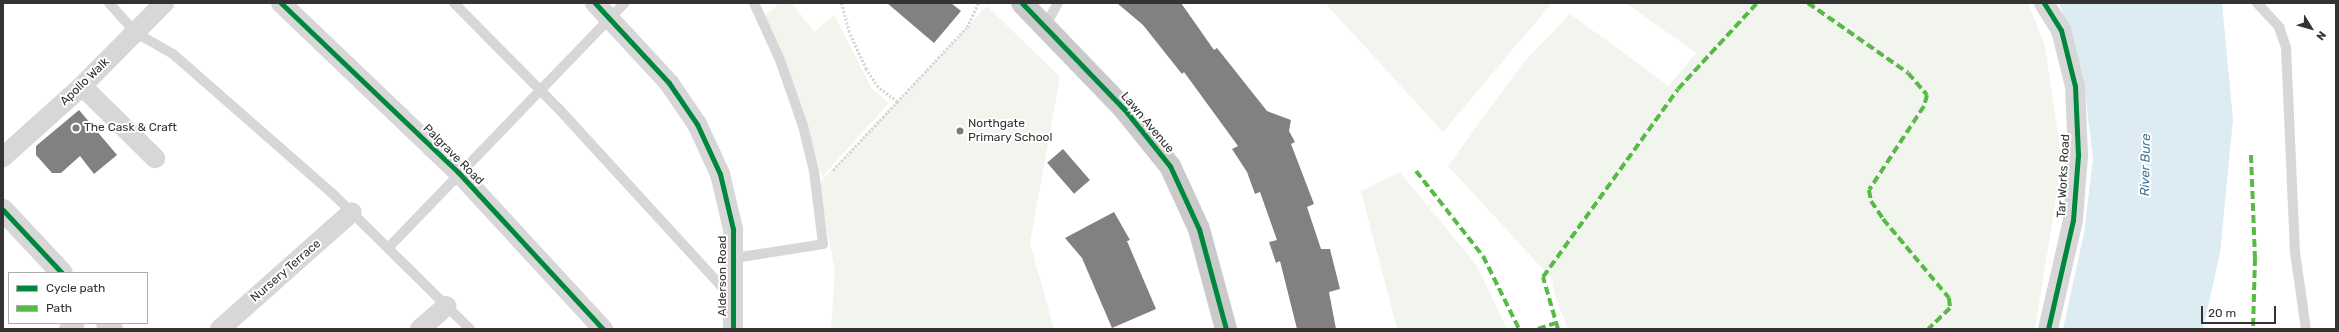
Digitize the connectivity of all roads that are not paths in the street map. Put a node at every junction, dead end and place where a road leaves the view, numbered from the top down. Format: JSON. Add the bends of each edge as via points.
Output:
{"nodes":[{"id":1,"x":109,"y":3,"type":"edge"},
{"id":2,"x":164,"y":3,"type":"edge"},
{"id":3,"x":281,"y":3,"type":"edge"},
{"id":4,"x":454,"y":3,"type":"edge"},
{"id":5,"x":595,"y":3,"type":"edge"},
{"id":6,"x":625,"y":3,"type":"edge"},
{"id":7,"x":754,"y":3,"type":"edge"},
{"id":8,"x":1022,"y":3,"type":"edge"},
{"id":9,"x":1058,"y":3,"type":"edge"},
{"id":10,"x":2044,"y":3,"type":"edge"},
{"id":11,"x":2257,"y":3,"type":"edge"},
{"id":12,"x":609,"y":19,"type":"junction"},
{"id":13,"x":1045,"y":27,"type":"junction"},
{"id":14,"x":136,"y":33,"type":"junction"},
{"id":15,"x":82,"y":86,"type":"junction"},
{"id":16,"x":539,"y":89,"type":"junction"},
{"id":17,"x":3,"y":158,"type":"edge"},
{"id":18,"x":154,"y":158,"type":"dead end"},
{"id":19,"x":458,"y":172,"type":"junction"},
{"id":20,"x":3,"y":210,"type":"edge"},
{"id":21,"x":352,"y":212,"type":"junction"},
{"id":22,"x":389,"y":247,"type":"junction"},
{"id":23,"x":735,"y":258,"type":"junction"},
{"id":24,"x":61,"y":272,"type":"edge"},
{"id":25,"x":735,"y":301,"type":"junction"},
{"id":26,"x":446,"y":306,"type":"junction"},
{"id":27,"x":220,"y":329,"type":"edge"},
{"id":28,"x":420,"y":329,"type":"edge"},
{"id":29,"x":470,"y":329,"type":"edge"},
{"id":30,"x":604,"y":329,"type":"edge"},
{"id":31,"x":733,"y":329,"type":"edge"},
{"id":32,"x":1226,"y":329,"type":"edge"},
{"id":33,"x":2048,"y":329,"type":"edge"},
{"id":34,"x":2306,"y":329,"type":"edge"}],
"edges":[{"from":1,"to":14,"type":"lane"},
{"from":2,"to":14,"type":"street","name":"Apollo Walk"},
{"from":3,"to":19,"type":"street","name":"Palgrave Road"},
{"from":4,"to":16,"type":"lane"},
{"from":5,"to":12,"type":"street","name":"Alderson Road"},
{"from":6,"to":12,"type":"lane"},
{"from":7,"to":23,"type":"lane","via":[[780,60],[803,126],[816,188],[823,244]]},
{"from":8,"to":13,"type":"main road","name":"Lawn Avenue"},
{"from":9,"to":13,"type":"lane"},
{"from":10,"to":33,"type":"street","name":"Tar Works Road","via":[[2061,30],[2075,86],[2078,155],[2073,220]]},
{"from":11,"to":34,"type":"lane","via":[[2279,27],[2286,47],[2295,252]]},
{"from":12,"to":16,"type":"lane"},
{"from":12,"to":23,"type":"street","name":"Alderson Road","via":[[668,83],[698,124],[720,174],[733,228]]},
{"from":13,"to":32,"type":"main road","name":"Lawn Avenue","via":[[1124,109],[1170,166],[1198,228]]},
{"from":14,"to":15,"type":"street","name":"Apollo Walk"},
{"from":14,"to":21,"type":"lane","via":[[173,54]]},
{"from":15,"to":17,"type":"street","name":"Apollo Walk"},
{"from":15,"to":18,"type":"street"},
{"from":16,"to":19,"type":"lane"},
{"from":16,"to":25,"type":"lane"},
{"from":19,"to":22,"type":"lane"},
{"from":19,"to":30,"type":"street","name":"Palgrave Road"},
{"from":20,"to":24,"type":"street"},
{"from":21,"to":22,"type":"lane"},
{"from":21,"to":27,"type":"street","name":"Nursery Terrace"},
{"from":22,"to":26,"type":"lane"},
{"from":23,"to":25,"type":"street","name":"Alderson Road"},
{"from":25,"to":31,"type":"street","name":"Alderson Road"},
{"from":26,"to":28,"type":"street"},
{"from":26,"to":29,"type":"lane"}]}
